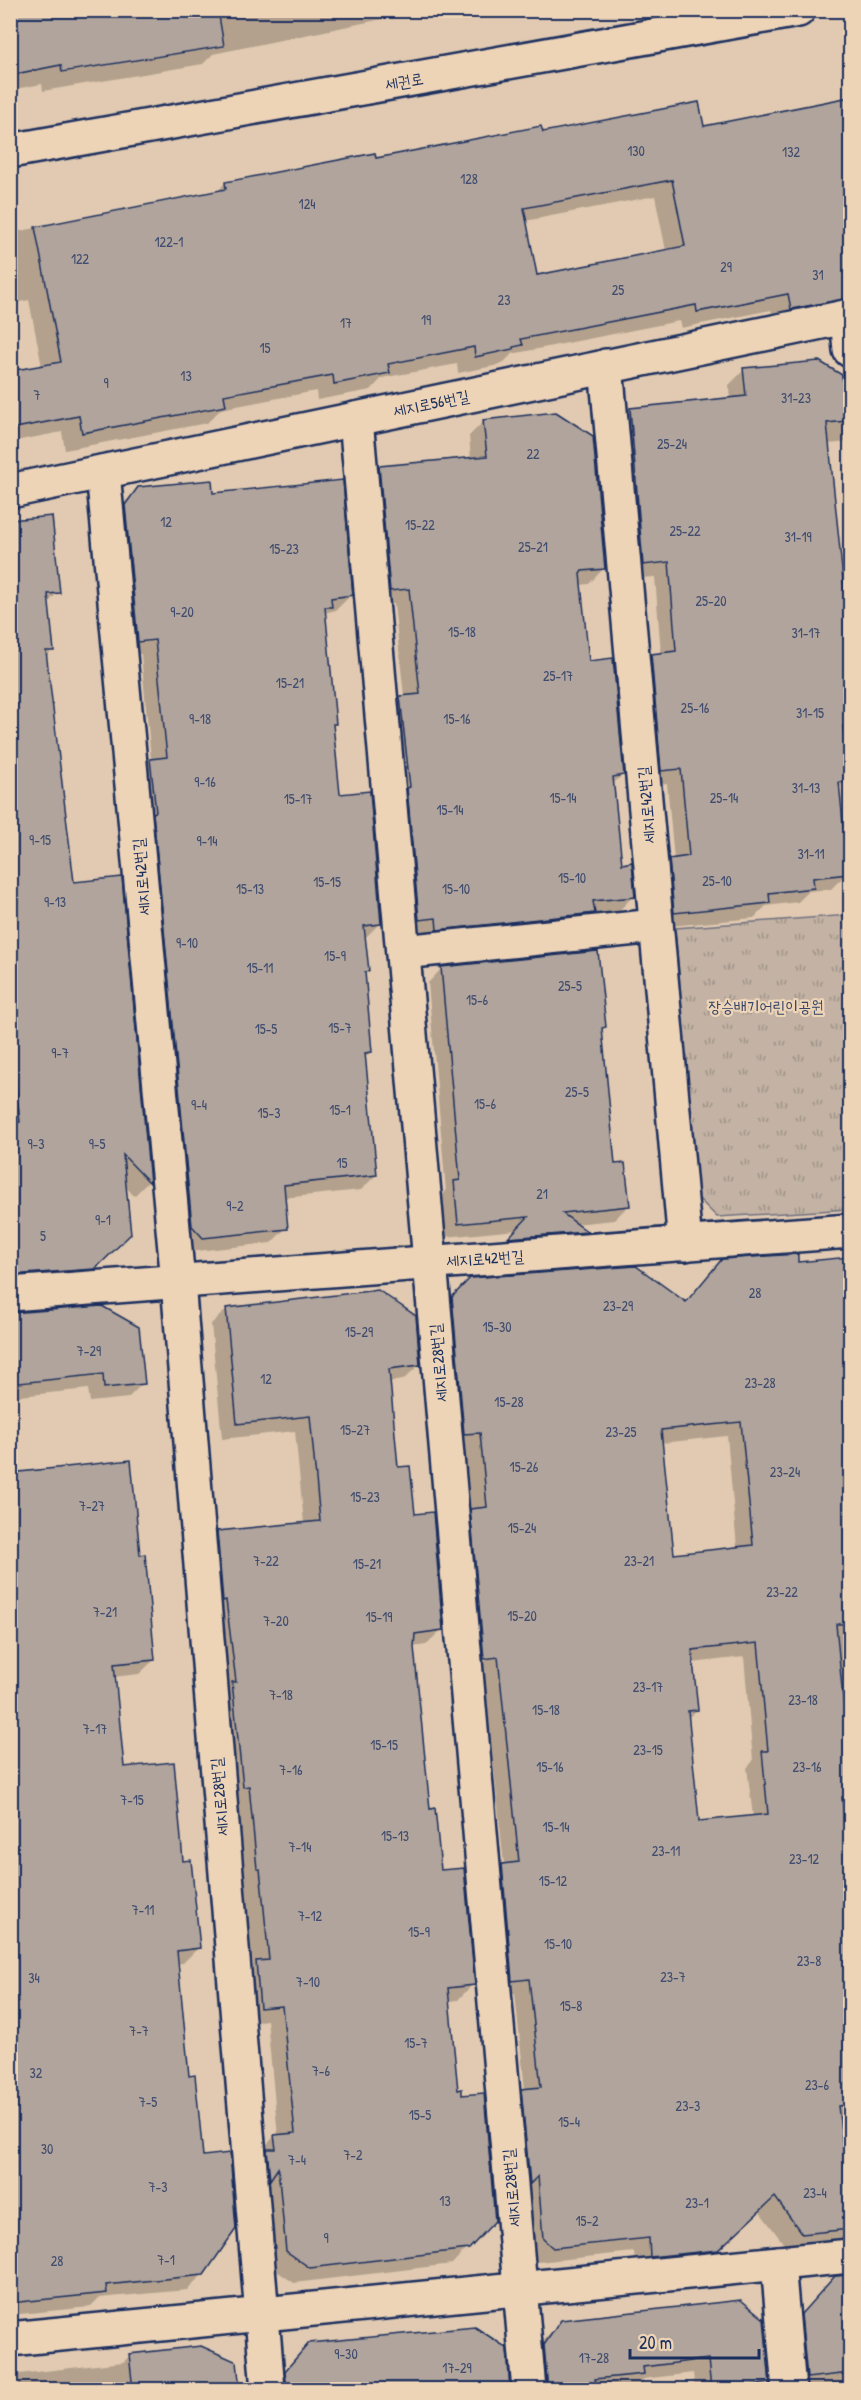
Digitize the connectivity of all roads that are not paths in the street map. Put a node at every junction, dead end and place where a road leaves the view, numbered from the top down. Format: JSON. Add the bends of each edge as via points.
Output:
{"nodes":[{"id":1,"x":798,"y":10,"type":"edge"},
{"id":2,"x":10,"y":151,"type":"edge"},
{"id":3,"x":849,"y":316,"type":"edge"},
{"id":4,"x":850,"y":350,"type":"edge"},
{"id":5,"x":606,"y":366,"type":"junction"},
{"id":6,"x":356,"y":419,"type":"junction"},
{"id":7,"x":103,"y":472,"type":"junction"},
{"id":8,"x":10,"y":491,"type":"edge"},
{"id":9,"x":656,"y":926,"type":"junction"},
{"id":10,"x":403,"y":952,"type":"junction"},
{"id":11,"x":850,"y":1231,"type":"edge"},
{"id":12,"x":685,"y":1244,"type":"junction"},
{"id":13,"x":430,"y":1262,"type":"junction"},
{"id":14,"x":178,"y":1282,"type":"junction"},
{"id":15,"x":10,"y":1294,"type":"edge"},
{"id":16,"x":850,"y":2256,"type":"edge"},
{"id":17,"x":778,"y":2263,"type":"junction"},
{"id":18,"x":520,"y":2288,"type":"junction"},
{"id":19,"x":260,"y":2313,"type":"junction"},
{"id":20,"x":10,"y":2339,"type":"edge"},
{"id":21,"x":268,"y":2390,"type":"edge"},
{"id":22,"x":529,"y":2390,"type":"edge"},
{"id":23,"x":789,"y":2390,"type":"edge"}],
"edges":[{"from":1,"to":2,"type":"street","name":"세권로"},
{"from":3,"to":4,"type":"street"},
{"from":3,"to":5,"type":"street","name":"세지로56번길"},
{"from":5,"to":6,"type":"street","name":"세지로56번길"},
{"from":5,"to":9,"type":"street","name":"세지로42번길"},
{"from":6,"to":7,"type":"street","name":"세지로56번길"},
{"from":6,"to":10,"type":"street","name":"세지로42번길"},
{"from":7,"to":8,"type":"street","name":"세지로56번길"},
{"from":7,"to":14,"type":"street","name":"세지로42번길"},
{"from":9,"to":10,"type":"street"},
{"from":9,"to":12,"type":"street","name":"세지로42번길"},
{"from":10,"to":13,"type":"street","name":"세지로42번길"},
{"from":11,"to":12,"type":"street","name":"세지로42번길"},
{"from":12,"to":13,"type":"street","name":"세지로42번길"},
{"from":13,"to":14,"type":"street","name":"세지로42번길"},
{"from":13,"to":18,"type":"street","name":"세지로28번길"},
{"from":14,"to":15,"type":"street","name":"세지로42번길"},
{"from":14,"to":19,"type":"street","name":"세지로28번길"},
{"from":16,"to":17,"type":"street"},
{"from":17,"to":18,"type":"street"},
{"from":17,"to":23,"type":"street"},
{"from":18,"to":19,"type":"street"},
{"from":18,"to":22,"type":"street","name":"세지로28번길"},
{"from":19,"to":20,"type":"street"},
{"from":19,"to":21,"type":"street","name":"세지로28번길"}]}
